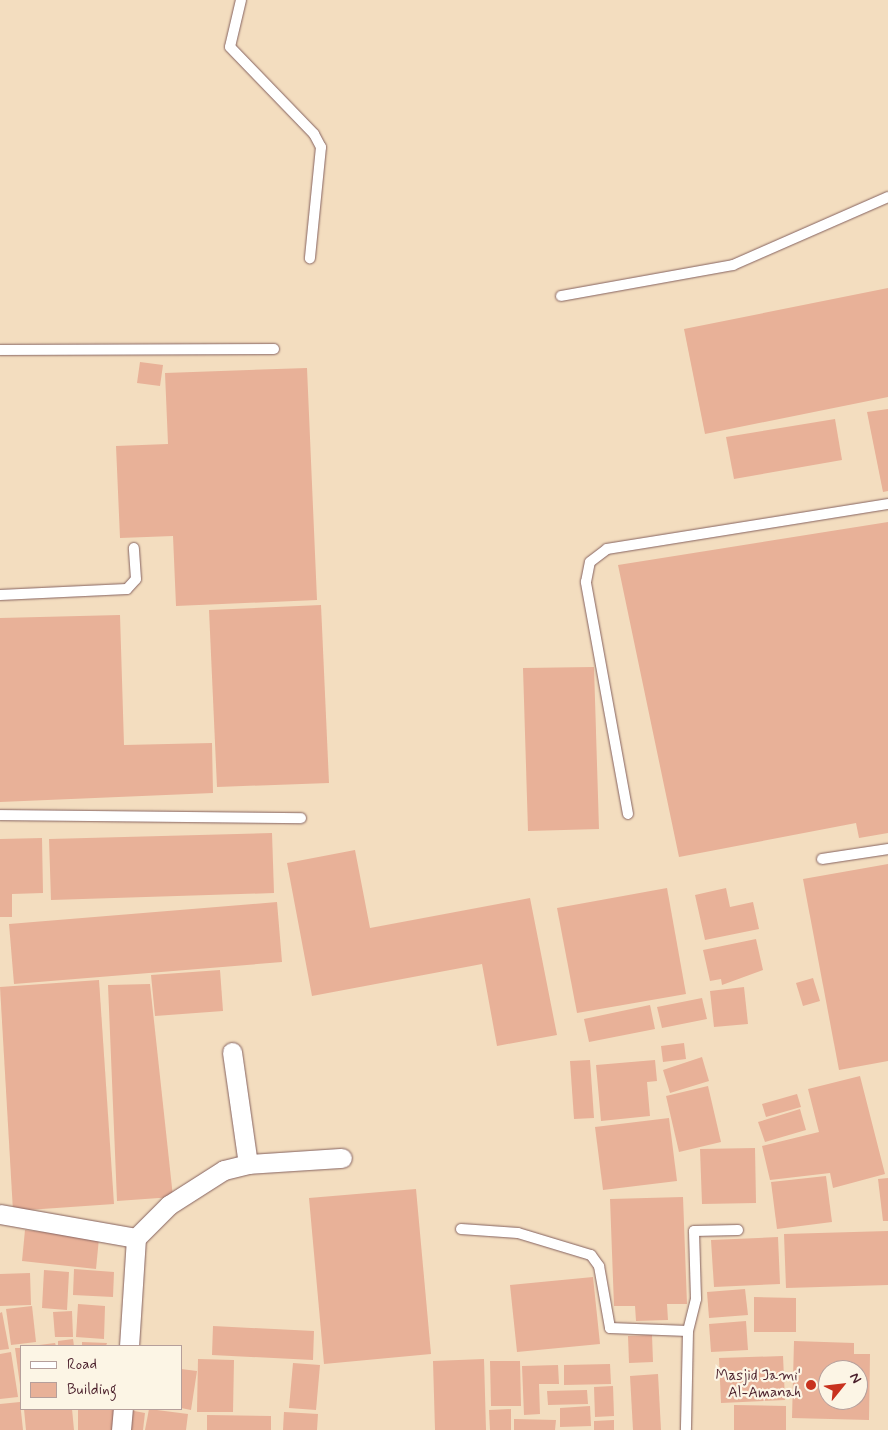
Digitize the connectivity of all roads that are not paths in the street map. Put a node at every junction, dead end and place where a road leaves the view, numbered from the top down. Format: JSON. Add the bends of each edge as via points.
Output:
{"nodes":[{"id":1,"x":241,"y":0,"type":"edge"},
{"id":2,"x":888,"y":197,"type":"edge"},
{"id":3,"x":310,"y":258,"type":"dead end"},
{"id":4,"x":561,"y":296,"type":"dead end"},
{"id":5,"x":0,"y":350,"type":"edge"},
{"id":6,"x":274,"y":350,"type":"dead end"},
{"id":7,"x":888,"y":504,"type":"edge"},
{"id":8,"x":134,"y":548,"type":"dead end"},
{"id":9,"x":0,"y":595,"type":"edge"},
{"id":10,"x":628,"y":814,"type":"dead end"},
{"id":11,"x":0,"y":815,"type":"edge"},
{"id":12,"x":301,"y":818,"type":"dead end"},
{"id":13,"x":888,"y":849,"type":"edge"},
{"id":14,"x":822,"y":860,"type":"dead end"},
{"id":15,"x":232,"y":1052,"type":"dead end"},
{"id":16,"x":342,"y":1158,"type":"dead end"},
{"id":17,"x":248,"y":1164,"type":"junction"},
{"id":18,"x":0,"y":1214,"type":"edge"},
{"id":19,"x":461,"y":1229,"type":"dead end"},
{"id":20,"x":738,"y":1230,"type":"dead end"},
{"id":21,"x":136,"y":1238,"type":"junction"},
{"id":22,"x":688,"y":1331,"type":"junction"},
{"id":23,"x":129,"y":1345,"type":"edge"},
{"id":24,"x":123,"y":1410,"type":"edge"},
{"id":25,"x":121,"y":1430,"type":"edge"},
{"id":26,"x":686,"y":1430,"type":"edge"}],
"edges":[{"from":1,"to":3,"type":"lane","via":[[230,47],[314,134],[321,148]]},
{"from":2,"to":4,"type":"lane","via":[[733,264]]},
{"from":5,"to":6,"type":"lane"},
{"from":7,"to":10,"type":"lane","via":[[607,549],[590,562],[586,582]]},
{"from":8,"to":9,"type":"lane","via":[[136,579],[127,589]]},
{"from":11,"to":12,"type":"lane"},
{"from":13,"to":14,"type":"lane"},
{"from":15,"to":17,"type":"street"},
{"from":16,"to":17,"type":"street"},
{"from":17,"to":21,"type":"street","via":[[224,1170],[177,1199]]},
{"from":18,"to":21,"type":"street"},
{"from":19,"to":22,"type":"lane","via":[[518,1233],[591,1255],[599,1266],[610,1328]]},
{"from":20,"to":22,"type":"lane","via":[[694,1231],[696,1299]]},
{"from":21,"to":23,"type":"street"},
{"from":22,"to":26,"type":"lane"},
{"from":24,"to":25,"type":"street"}]}
